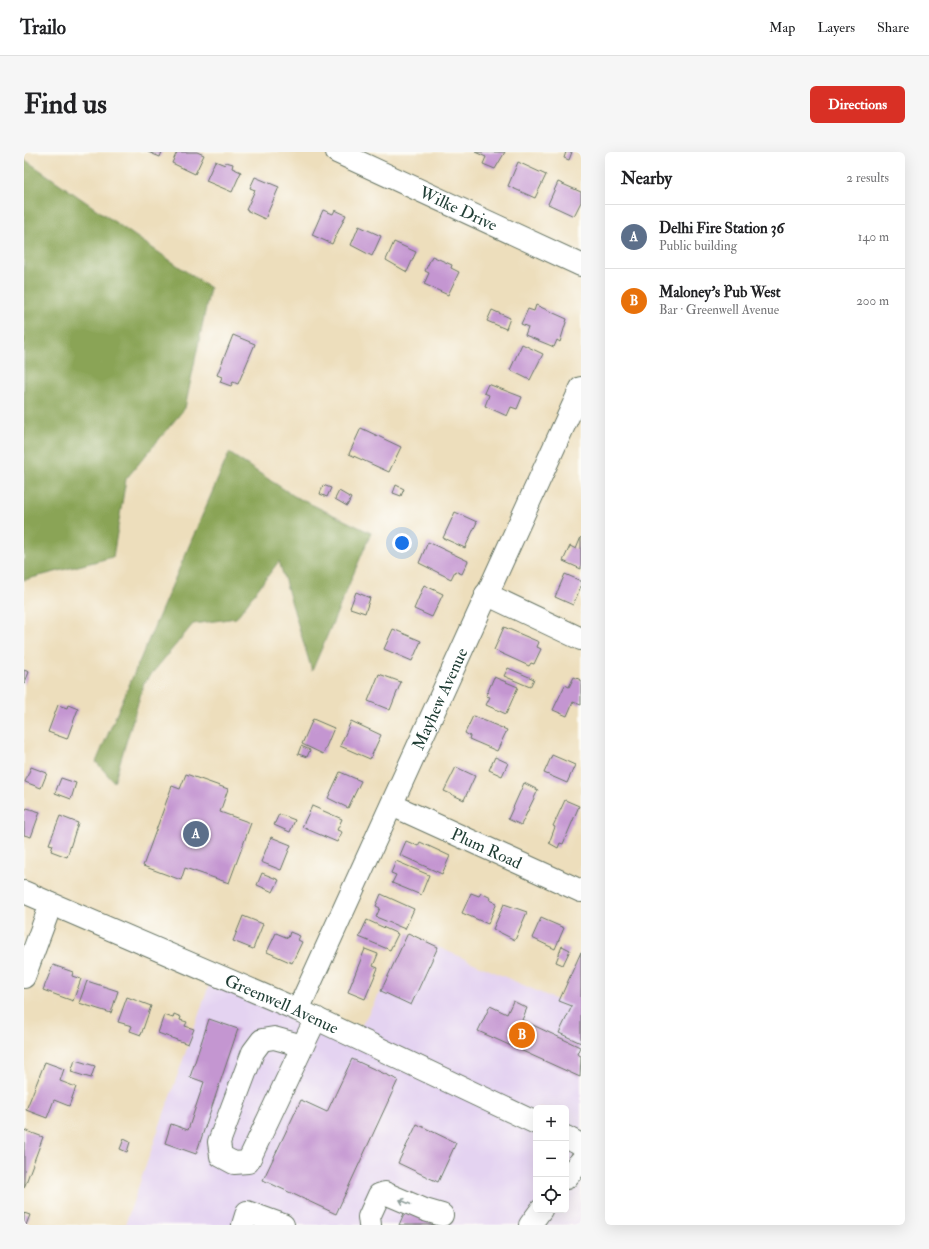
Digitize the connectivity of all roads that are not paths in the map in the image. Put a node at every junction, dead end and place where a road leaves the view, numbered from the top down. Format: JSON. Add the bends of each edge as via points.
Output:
{"nodes":[{"id":1,"x":337,"y":152,"type":"edge"},
{"id":2,"x":581,"y":265,"type":"edge"},
{"id":3,"x":581,"y":388,"type":"edge"},
{"id":4,"x":486,"y":594,"type":"junction"},
{"id":5,"x":581,"y":639,"type":"edge"},
{"id":6,"x":392,"y":805,"type":"junction"},
{"id":7,"x":581,"y":891,"type":"edge"},
{"id":8,"x":24,"y":892,"type":"edge"},
{"id":9,"x":51,"y":904,"type":"junction"},
{"id":10,"x":24,"y":977,"type":"edge"},
{"id":11,"x":307,"y":1014,"type":"junction"},
{"id":12,"x":303,"y":1046,"type":"junction"},
{"id":13,"x":533,"y":1122,"type":"edge"},
{"id":14,"x":569,"y":1139,"type":"edge"},
{"id":15,"x":581,"y":1145,"type":"edge"},
{"id":16,"x":581,"y":1161,"type":"edge"},
{"id":17,"x":567,"y":1177,"type":"edge"},
{"id":18,"x":539,"y":1213,"type":"edge"},
{"id":19,"x":442,"y":1215,"type":"dead end"},
{"id":20,"x":243,"y":1225,"type":"edge"},
{"id":21,"x":282,"y":1225,"type":"edge"},
{"id":22,"x":370,"y":1225,"type":"edge"},
{"id":23,"x":530,"y":1225,"type":"edge"}],
"edges":[{"from":1,"to":2,"type":"street","name":"Wilke Drive"},
{"from":3,"to":4,"type":"street","name":"Mayhew Avenue"},
{"from":4,"to":5,"type":"street"},
{"from":4,"to":6,"type":"street","name":"Mayhew Avenue"},
{"from":6,"to":7,"type":"street","name":"Plum Road"},
{"from":6,"to":11,"type":"street","name":"Mayhew Avenue"},
{"from":8,"to":9,"type":"street","name":"Greenwell Avenue"},
{"from":9,"to":10,"type":"street"},
{"from":9,"to":11,"type":"street","name":"Greenwell Avenue"},
{"from":11,"to":12,"type":"street","name":"Mayhew Avenue"},
{"from":11,"to":13,"type":"street","name":"Greenwell Avenue"},
{"from":12,"to":12,"type":"street","name":"Mayhew Avenue","via":[[248,1162],[234,1163],[222,1156],[219,1142],[252,1052],[262,1040],[274,1038]]},
{"from":14,"to":15,"type":"street"},
{"from":16,"to":17,"type":"street"},
{"from":18,"to":23,"type":"street"},
{"from":19,"to":22,"type":"street","one_way":true,"via":[[385,1193],[379,1195],[369,1217]]},
{"from":20,"to":21,"type":"street","via":[[247,1212]]}]}
